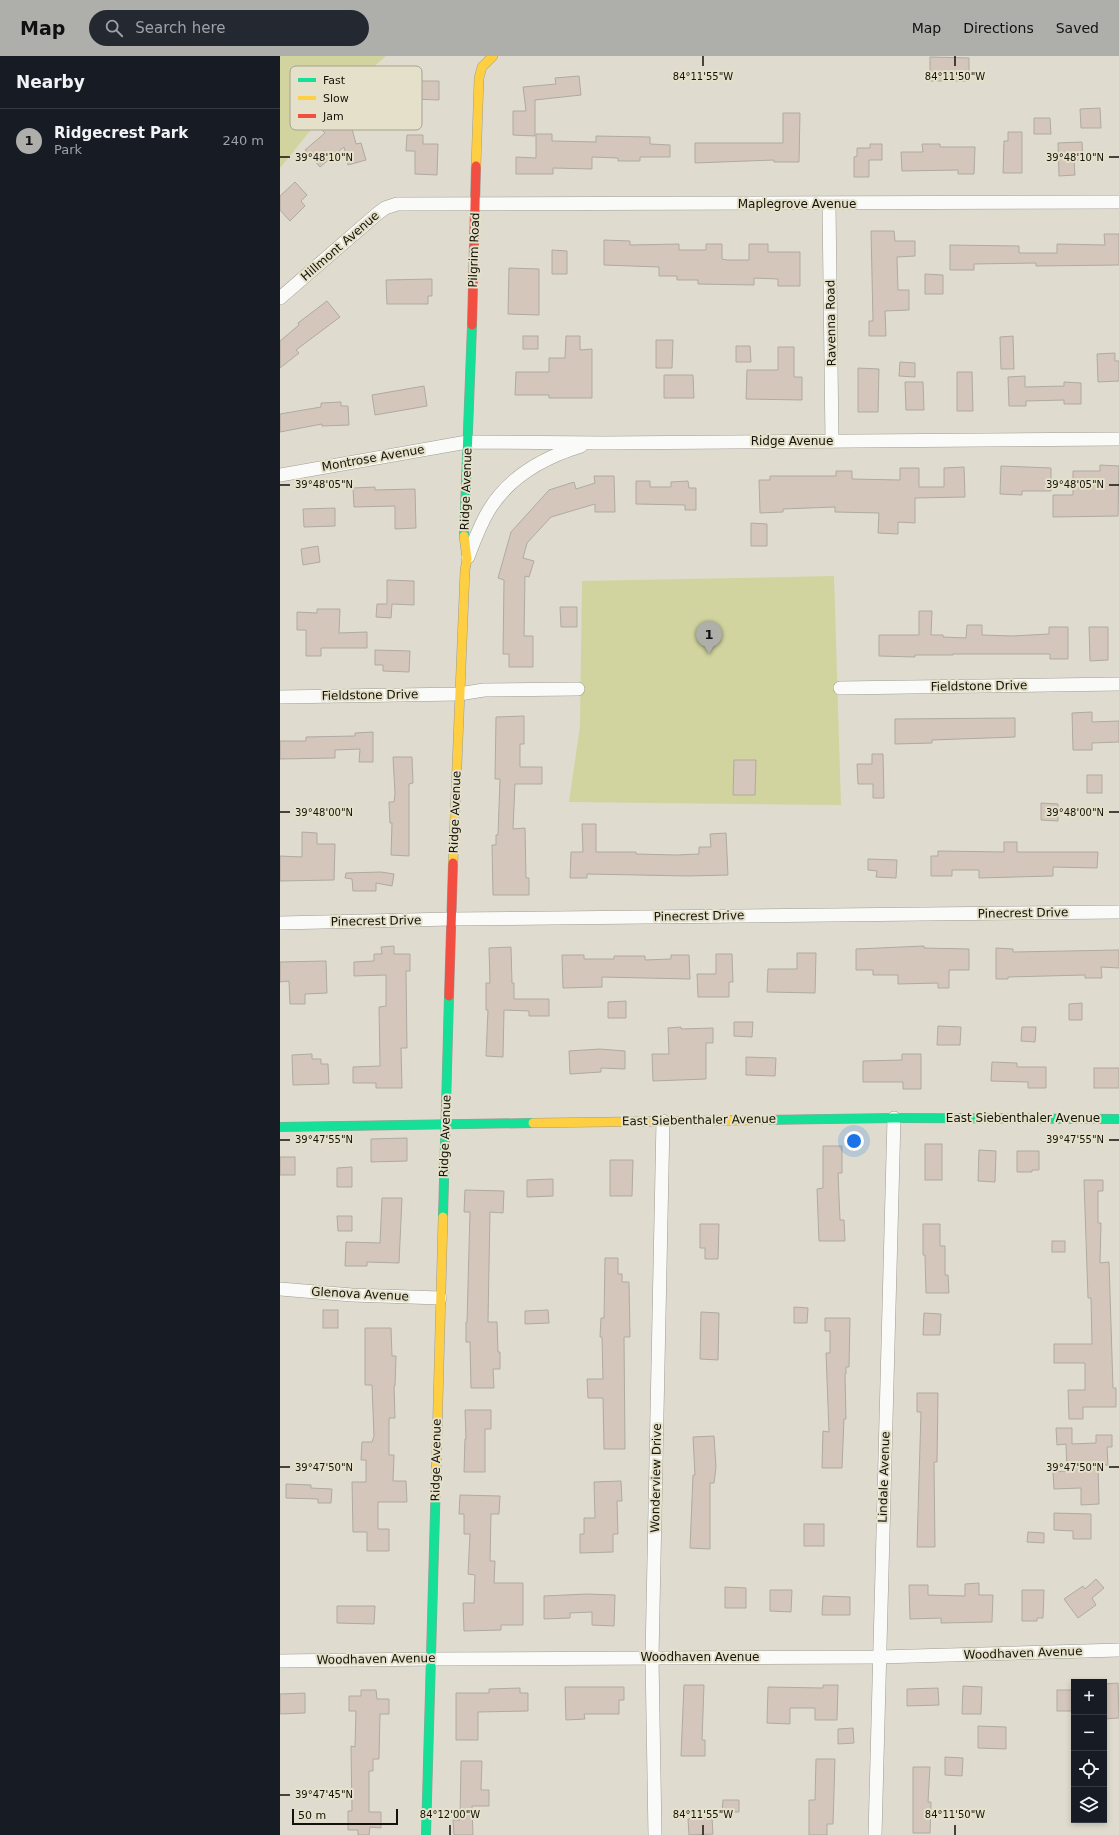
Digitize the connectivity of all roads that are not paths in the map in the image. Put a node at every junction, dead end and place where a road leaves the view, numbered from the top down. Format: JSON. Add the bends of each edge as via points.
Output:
{"nodes":[{"id":1,"x":490,"y":58,"type":"edge"},
{"id":2,"x":1119,"y":202,"type":"edge"},
{"id":3,"x":829,"y":204,"type":"junction"},
{"id":4,"x":476,"y":205,"type":"junction"},
{"id":5,"x":280,"y":298,"type":"edge"},
{"id":6,"x":1119,"y":439,"type":"edge"},
{"id":7,"x":832,"y":441,"type":"junction"},
{"id":8,"x":467,"y":442,"type":"junction"},
{"id":9,"x":604,"y":443,"type":"junction"},
{"id":10,"x":280,"y":475,"type":"edge"},
{"id":11,"x":467,"y":559,"type":"junction"},
{"id":12,"x":1119,"y":684,"type":"edge"},
{"id":13,"x":840,"y":688,"type":"dead end"},
{"id":14,"x":578,"y":689,"type":"dead end"},
{"id":15,"x":460,"y":694,"type":"junction"},
{"id":16,"x":280,"y":697,"type":"edge"},
{"id":17,"x":1119,"y":912,"type":"edge"},
{"id":18,"x":451,"y":919,"type":"junction"},
{"id":19,"x":280,"y":923,"type":"edge"},
{"id":20,"x":894,"y":1118,"type":"junction"},
{"id":21,"x":1119,"y":1118,"type":"edge"},
{"id":22,"x":663,"y":1121,"type":"junction"},
{"id":23,"x":445,"y":1124,"type":"junction"},
{"id":24,"x":280,"y":1127,"type":"edge"},
{"id":25,"x":280,"y":1289,"type":"edge"},
{"id":26,"x":440,"y":1298,"type":"junction"},
{"id":27,"x":1119,"y":1650,"type":"edge"},
{"id":28,"x":652,"y":1657,"type":"junction"},
{"id":29,"x":880,"y":1657,"type":"junction"},
{"id":30,"x":431,"y":1658,"type":"junction"},
{"id":31,"x":280,"y":1661,"type":"edge"},
{"id":32,"x":426,"y":1835,"type":"edge"},
{"id":33,"x":655,"y":1835,"type":"edge"},
{"id":34,"x":875,"y":1835,"type":"edge"}],
"edges":[{"from":1,"to":4,"type":"street","name":"Pilgrim Road","via":[[482,67],[479,78]]},
{"from":2,"to":3,"type":"street","name":"Maplegrove Avenue"},
{"from":3,"to":4,"type":"street","name":"Maplegrove Avenue"},
{"from":3,"to":7,"type":"street","name":"Ravenna Road"},
{"from":4,"to":5,"type":"street","name":"Hillmont Avenue","via":[[398,204],[385,208]]},
{"from":4,"to":8,"type":"street","name":"Pilgrim Road"},
{"from":6,"to":7,"type":"street","name":"Ridge Avenue"},
{"from":7,"to":9,"type":"street","name":"Ridge Avenue"},
{"from":8,"to":9,"type":"street","name":"Ridge Avenue"},
{"from":8,"to":10,"type":"street","name":"Montrose Avenue"},
{"from":8,"to":11,"type":"street","name":"Ridge Avenue","via":[[464,536]]},
{"from":9,"to":11,"type":"street","via":[[588,444],[560,453],[520,476],[503,491],[490,508]]},
{"from":11,"to":15,"type":"street","name":"Ridge Avenue"},
{"from":12,"to":13,"type":"street","name":"Fieldstone Drive"},
{"from":14,"to":15,"type":"street","name":"Fieldstone Drive","via":[[484,690]]},
{"from":15,"to":16,"type":"street","name":"Fieldstone Drive"},
{"from":15,"to":18,"type":"street","name":"Ridge Avenue"},
{"from":17,"to":18,"type":"street","name":"Pinecrest Drive"},
{"from":18,"to":19,"type":"street","name":"Pinecrest Drive"},
{"from":18,"to":23,"type":"street","name":"Ridge Avenue"},
{"from":20,"to":21,"type":"street","name":"East Siebenthaler Avenue"},
{"from":20,"to":22,"type":"street","name":"East Siebenthaler Avenue"},
{"from":20,"to":29,"type":"street","name":"Lindale Avenue"},
{"from":22,"to":23,"type":"street","name":"East Siebenthaler Avenue"},
{"from":22,"to":28,"type":"street","name":"Wonderview Drive"},
{"from":23,"to":24,"type":"street","name":"East Siebenthaler Avenue"},
{"from":23,"to":26,"type":"street","name":"Ridge Avenue"},
{"from":25,"to":26,"type":"street","name":"Glenova Avenue"},
{"from":26,"to":30,"type":"street","name":"Ridge Avenue"},
{"from":27,"to":29,"type":"street","name":"Woodhaven Avenue"},
{"from":28,"to":29,"type":"street","name":"Woodhaven Avenue"},
{"from":28,"to":30,"type":"street","name":"Woodhaven Avenue"},
{"from":28,"to":33,"type":"street","name":"Wonderview Drive"},
{"from":29,"to":34,"type":"street","name":"Lindale Avenue"},
{"from":30,"to":31,"type":"street","name":"Woodhaven Avenue"},
{"from":30,"to":32,"type":"street","name":"Ridge Avenue"}]}
